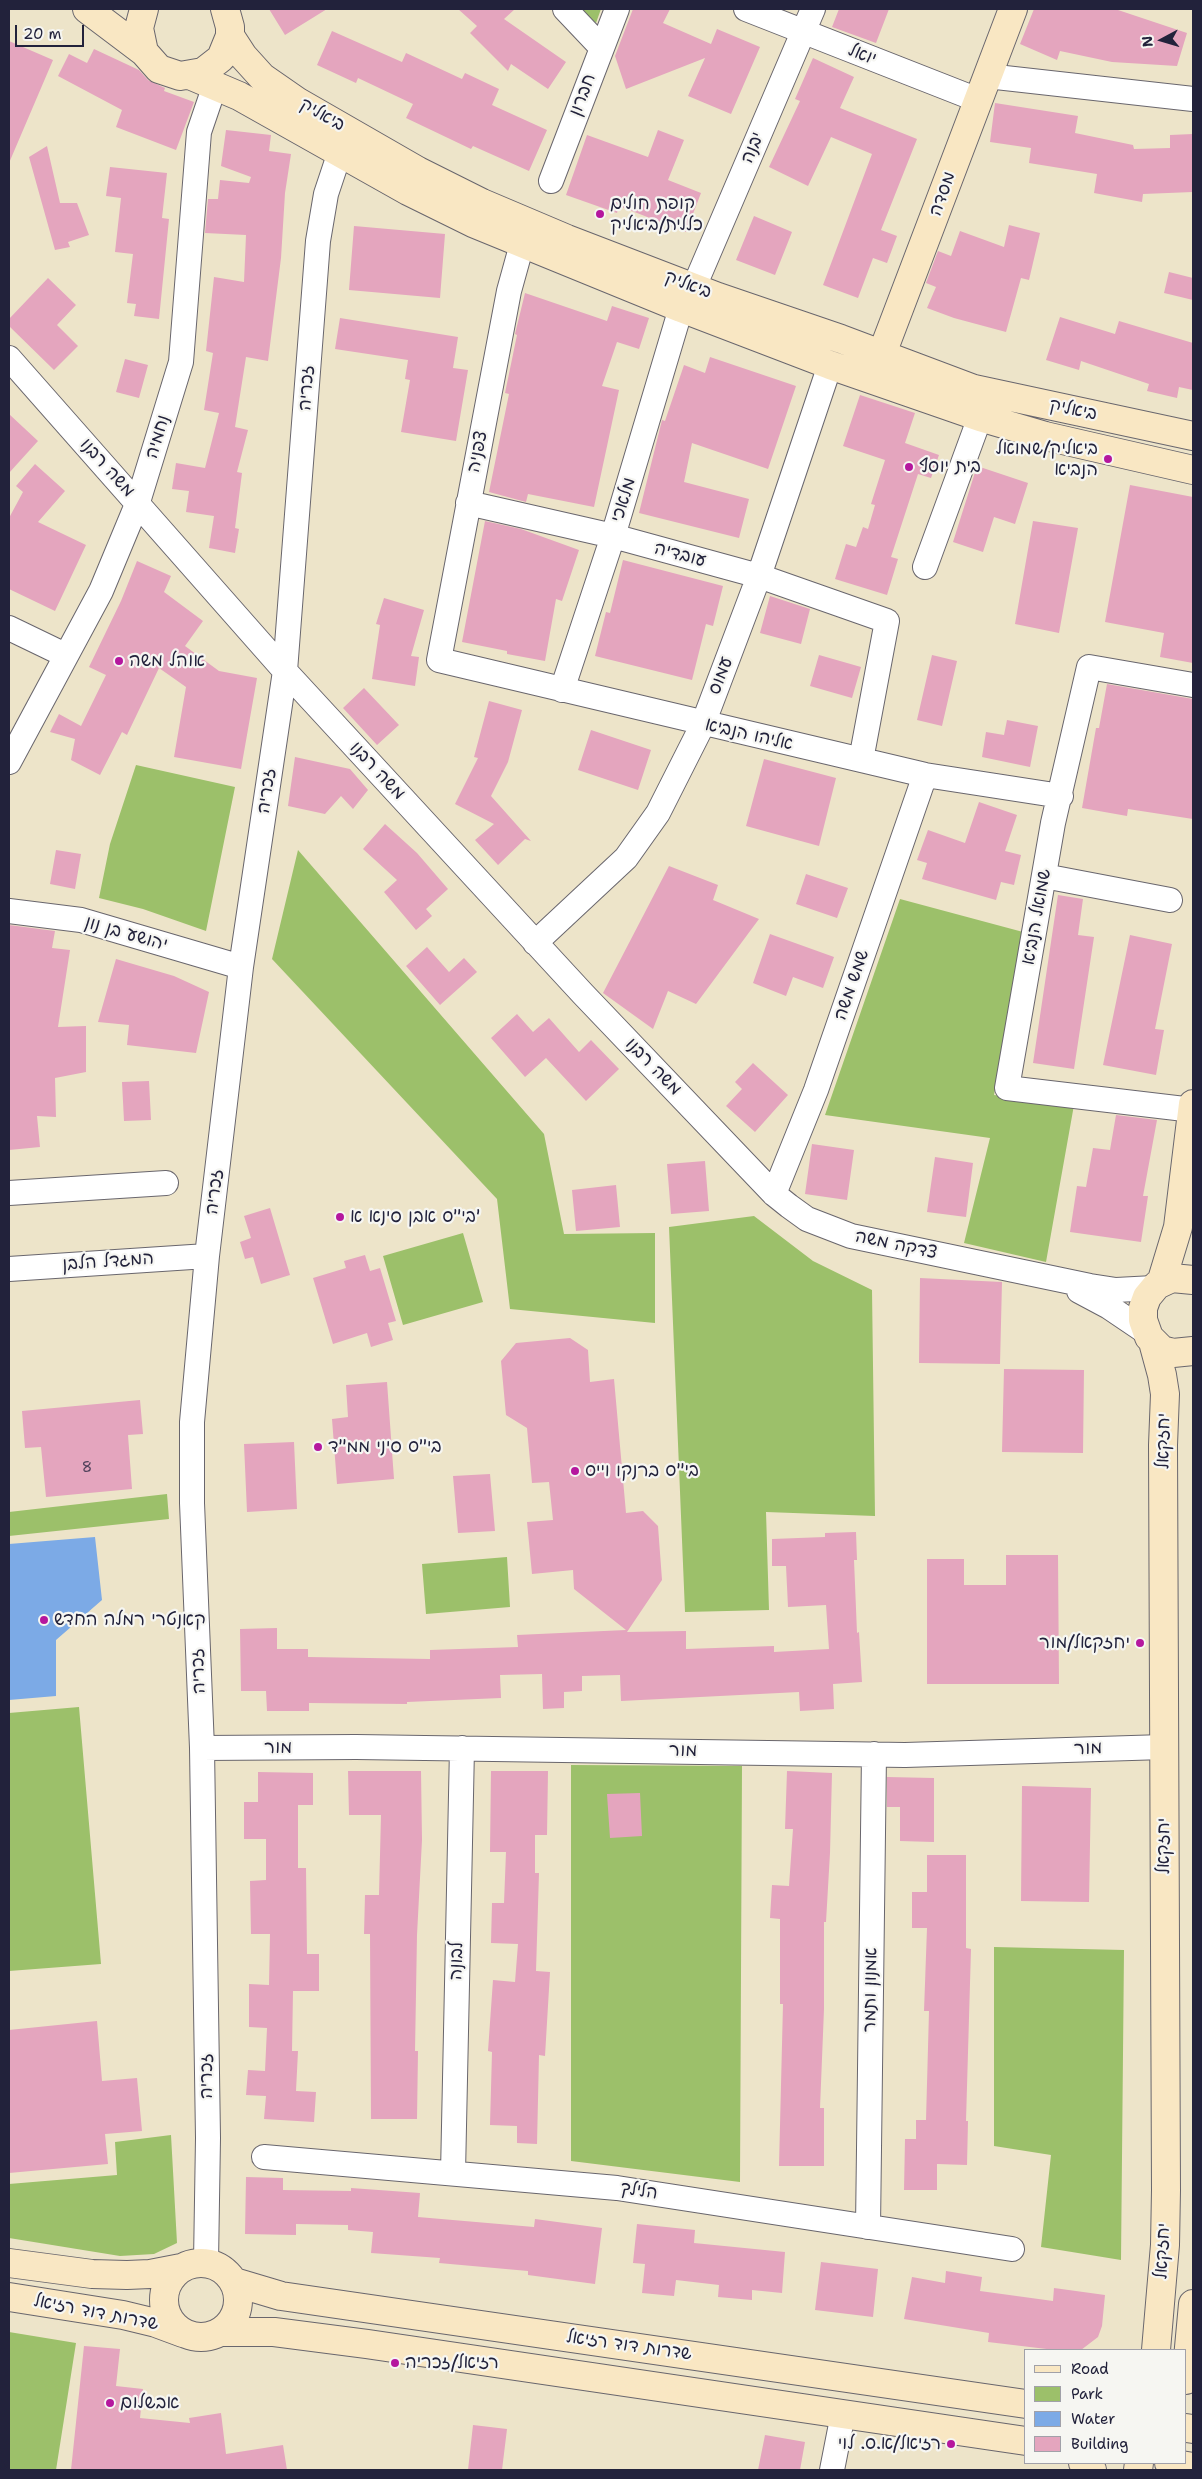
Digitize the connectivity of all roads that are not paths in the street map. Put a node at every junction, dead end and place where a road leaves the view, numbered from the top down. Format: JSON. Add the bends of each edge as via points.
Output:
{"nodes":[{"id":1,"x":87,"y":9,"type":"edge"},
{"id":2,"x":144,"y":9,"type":"edge"},
{"id":3,"x":225,"y":9,"type":"edge"},
{"id":4,"x":565,"y":9,"type":"edge"},
{"id":5,"x":617,"y":9,"type":"edge"},
{"id":6,"x":746,"y":9,"type":"edge"},
{"id":7,"x":813,"y":9,"type":"edge"},
{"id":8,"x":1013,"y":9,"type":"edge"},
{"id":9,"x":803,"y":32,"type":"junction"},
{"id":10,"x":230,"y":36,"type":"junction"},
{"id":11,"x":601,"y":47,"type":"junction"},
{"id":12,"x":144,"y":52,"type":"junction"},
{"id":13,"x":204,"y":80,"type":"junction"},
{"id":14,"x":982,"y":88,"type":"junction"},
{"id":15,"x":1193,"y":99,"type":"edge"},
{"id":16,"x":346,"y":142,"type":"junction"},
{"id":17,"x":551,"y":181,"type":"dead end"},
{"id":18,"x":522,"y":244,"type":"junction"},
{"id":19,"x":688,"y":298,"type":"junction"},
{"id":20,"x":883,"y":355,"type":"junction"},
{"id":21,"x":9,"y":358,"type":"edge"},
{"id":22,"x":830,"y":365,"type":"junction"},
{"id":23,"x":871,"y":380,"type":"junction"},
{"id":24,"x":980,"y":416,"type":"junction"},
{"id":25,"x":1193,"y":436,"type":"edge"},
{"id":26,"x":1193,"y":470,"type":"edge"},
{"id":27,"x":138,"y":502,"type":"junction"},
{"id":28,"x":468,"y":504,"type":"junction"},
{"id":29,"x":613,"y":536,"type":"junction"},
{"id":30,"x":924,"y":567,"type":"dead end"},
{"id":31,"x":759,"y":576,"type":"junction"},
{"id":32,"x":9,"y":628,"type":"edge"},
{"id":33,"x":66,"y":655,"type":"junction"},
{"id":34,"x":439,"y":660,"type":"joint"},
{"id":35,"x":285,"y":671,"type":"junction"},
{"id":36,"x":1193,"y":685,"type":"edge"},
{"id":37,"x":562,"y":690,"type":"junction"},
{"id":38,"x":703,"y":724,"type":"junction"},
{"id":39,"x":861,"y":760,"type":"junction"},
{"id":40,"x":9,"y":762,"type":"edge"},
{"id":41,"x":925,"y":775,"type":"junction"},
{"id":42,"x":1061,"y":796,"type":"junction"},
{"id":43,"x":1044,"y":876,"type":"junction"},
{"id":44,"x":1170,"y":900,"type":"dead end"},
{"id":45,"x":9,"y":911,"type":"edge"},
{"id":46,"x":535,"y":943,"type":"junction"},
{"id":47,"x":241,"y":967,"type":"junction"},
{"id":48,"x":1193,"y":1107,"type":"edge"},
{"id":49,"x":756,"y":1172,"type":"joint"},
{"id":50,"x":166,"y":1183,"type":"dead end"},
{"id":51,"x":9,"y":1193,"type":"edge"},
{"id":52,"x":774,"y":1194,"type":"junction"},
{"id":53,"x":207,"y":1256,"type":"junction"},
{"id":54,"x":9,"y":1269,"type":"edge"},
{"id":55,"x":1056,"y":1279,"type":"junction"},
{"id":56,"x":1193,"y":1280,"type":"edge"},
{"id":57,"x":1157,"y":1286,"type":"junction"},
{"id":58,"x":1149,"y":1337,"type":"junction"},
{"id":59,"x":1193,"y":1351,"type":"edge"},
{"id":60,"x":1164,"y":1747,"type":"junction"},
{"id":61,"x":202,"y":1748,"type":"junction"},
{"id":62,"x":462,"y":1748,"type":"junction"},
{"id":63,"x":874,"y":1754,"type":"junction"},
{"id":64,"x":264,"y":2157,"type":"dead end"},
{"id":65,"x":453,"y":2173,"type":"junction"},
{"id":66,"x":868,"y":2227,"type":"junction"},
{"id":67,"x":1012,"y":2249,"type":"dead end"},
{"id":68,"x":9,"y":2263,"type":"edge"},
{"id":69,"x":194,"y":2265,"type":"junction"},
{"id":70,"x":234,"y":2282,"type":"junction"},
{"id":71,"x":9,"y":2297,"type":"edge"},
{"id":72,"x":1192,"y":2325,"type":"edge"},
{"id":73,"x":220,"y":2332,"type":"junction"},
{"id":74,"x":183,"y":2333,"type":"junction"},
{"id":75,"x":1154,"y":2345,"type":"edge"},
{"id":76,"x":1187,"y":2371,"type":"edge"},
{"id":77,"x":1024,"y":2404,"type":"edge"},
{"id":78,"x":843,"y":2414,"type":"junction"},
{"id":79,"x":1024,"y":2441,"type":"edge"},
{"id":80,"x":832,"y":2470,"type":"edge"}],
"edges":[{"from":1,"to":12,"type":"street"},
{"from":2,"to":12,"type":"street","via":[[139,28]]},
{"from":3,"to":10,"type":"street"},
{"from":4,"to":11,"type":"street"},
{"from":5,"to":11,"type":"street","name":"חברון"},
{"from":6,"to":9,"type":"street","name":"יואל"},
{"from":7,"to":9,"type":"street","name":"יבנה"},
{"from":8,"to":14,"type":"street","name":"מסדה"},
{"from":9,"to":14,"type":"street","name":"יואל"},
{"from":9,"to":19,"type":"street","name":"יבנה"},
{"from":10,"to":13,"type":"street","via":[[221,58],[203,72]]},
{"from":10,"to":16,"type":"street","name":"ביאליק","via":[[262,77]]},
{"from":11,"to":17,"type":"street","name":"חברון"},
{"from":12,"to":13,"type":"street","name":"ביאליק","via":[[164,71]]},
{"from":13,"to":16,"type":"street","name":"ביאליק"},
{"from":13,"to":27,"type":"street","name":"נחמיה","via":[[181,362]]},
{"from":14,"to":15,"type":"street","name":"יואל"},
{"from":14,"to":20,"type":"street","name":"מסדה"},
{"from":16,"to":18,"type":"street","name":"ביאליק","via":[[408,191]]},
{"from":16,"to":19,"type":"street","name":"ביאליק","via":[[418,171]]},
{"from":16,"to":35,"type":"street","name":"זכריה","via":[[326,194],[318,241]]},
{"from":18,"to":19,"type":"street","name":"ביאליק"},
{"from":18,"to":28,"type":"street","name":"צפניה","via":[[509,291]]},
{"from":19,"to":20,"type":"street","name":"ביאליק"},
{"from":19,"to":22,"type":"street","name":"ביאליק"},
{"from":19,"to":29,"type":"street","name":"מלאכי"},
{"from":20,"to":23,"type":"street","name":"מסדה"},
{"from":20,"to":25,"type":"street","name":"ביאליק","via":[[974,389]]},
{"from":21,"to":27,"type":"street","name":"משה רבנו"},
{"from":22,"to":23,"type":"street","name":"ביאליק"},
{"from":22,"to":31,"type":"street","name":"עמוס"},
{"from":23,"to":24,"type":"street","name":"ביאליק"},
{"from":24,"to":26,"type":"street","name":"ביאליק","via":[[1046,436]]},
{"from":24,"to":30,"type":"street"},
{"from":27,"to":33,"type":"street","name":"נחמיה","via":[[101,591]]},
{"from":27,"to":35,"type":"street","name":"משה רבנו"},
{"from":28,"to":29,"type":"street","name":"עובדיה"},
{"from":28,"to":34,"type":"street","name":"צפניה"},
{"from":29,"to":31,"type":"street","name":"עובדיה"},
{"from":29,"to":37,"type":"street","name":"מלאכי"},
{"from":31,"to":38,"type":"street","name":"עמוס"},
{"from":31,"to":39,"type":"street","name":"עובדיה","via":[[887,621]]},
{"from":32,"to":33,"type":"street"},
{"from":33,"to":40,"type":"street","name":"נחמיה"},
{"from":34,"to":37,"type":"street","name":"אליהו הנביא"},
{"from":35,"to":46,"type":"street","name":"משה רבנו"},
{"from":35,"to":47,"type":"street","name":"זכריה"},
{"from":36,"to":42,"type":"street","name":"שמואל הנביא","via":[[1089,667]]},
{"from":37,"to":38,"type":"street","name":"אליהו הנביא"},
{"from":38,"to":39,"type":"street","name":"אליהו הנביא"},
{"from":38,"to":46,"type":"street","name":"עמוס","via":[[658,813],[626,858]]},
{"from":39,"to":41,"type":"street","name":"אליהו הנביא"},
{"from":41,"to":42,"type":"street","name":"אליהו הנביא"},
{"from":41,"to":52,"type":"street","name":"שמש משה","via":[[816,1090]]},
{"from":42,"to":43,"type":"street","name":"שמואל הנביא"},
{"from":43,"to":44,"type":"street"},
{"from":43,"to":48,"type":"street","name":"שמואל הנביא","via":[[1007,1088]]},
{"from":45,"to":47,"type":"street","name":"יהושע בן נון","via":[[82,920]]},
{"from":46,"to":49,"type":"street","name":"משה רבנו"},
{"from":47,"to":53,"type":"street","name":"זכריה"},
{"from":48,"to":57,"type":"street","via":[[1178,1227]]},
{"from":49,"to":52,"type":"street","name":"צדקה משה"},
{"from":50,"to":51,"type":"street"},
{"from":52,"to":55,"type":"street","name":"צדקה משה","via":[[807,1219],[851,1236]]},
{"from":53,"to":54,"type":"street","name":"המגדל הלבן"},
{"from":53,"to":61,"type":"street","name":"זכריה","via":[[192,1422]]},
{"from":55,"to":57,"type":"street","name":"צדקה משה","via":[[1116,1290]]},
{"from":55,"to":58,"type":"street","name":"צדקה משה","via":[[1109,1307]]},
{"from":56,"to":57,"type":"street","via":[[1172,1278]]},
{"from":57,"to":58,"type":"street","name":"יחזקאל","via":[[1143,1308]]},
{"from":58,"to":59,"type":"street","via":[[1162,1350],[1173,1353]]},
{"from":58,"to":60,"type":"street","name":"יחזקאל","via":[[1165,1394]]},
{"from":60,"to":63,"type":"street","name":"מור"},
{"from":60,"to":75,"type":"street","name":"יחזקאל","via":[[1165,2212]]},
{"from":61,"to":62,"type":"street","name":"מור"},
{"from":61,"to":69,"type":"street","name":"זכריה","via":[[208,2129]]},
{"from":62,"to":63,"type":"street","name":"מור"},
{"from":62,"to":65,"type":"street","name":"לבונה"},
{"from":63,"to":66,"type":"street","name":"אמנון ותמר"},
{"from":64,"to":65,"type":"street","name":"הלילך"},
{"from":65,"to":66,"type":"street","name":"הלילך","via":[[618,2188]]},
{"from":66,"to":67,"type":"street","name":"הלילך"},
{"from":68,"to":69,"type":"street","name":"שדרות דוד רזיאל","via":[[92,2274],[127,2275]]},
{"from":69,"to":70,"type":"street","via":[[222,2269]]},
{"from":69,"to":74,"type":"street","via":[[171,2276],[163,2300],[166,2313]]},
{"from":70,"to":73,"type":"street","via":[[238,2304],[229,2324]]},
{"from":70,"to":77,"type":"street","name":"שדרות דוד רזיאל","via":[[281,2296]]},
{"from":71,"to":74,"type":"street","name":"שדרות דוד רזיאל","via":[[123,2315]]},
{"from":72,"to":76,"type":"street"},
{"from":73,"to":74,"type":"street","via":[[202,2337]]},
{"from":73,"to":78,"type":"street","name":"שדרות דוד רזיאל","via":[[274,2332]]},
{"from":78,"to":79,"type":"street","name":"שדרות דוד רזיאל"},
{"from":78,"to":80,"type":"street"}]}
